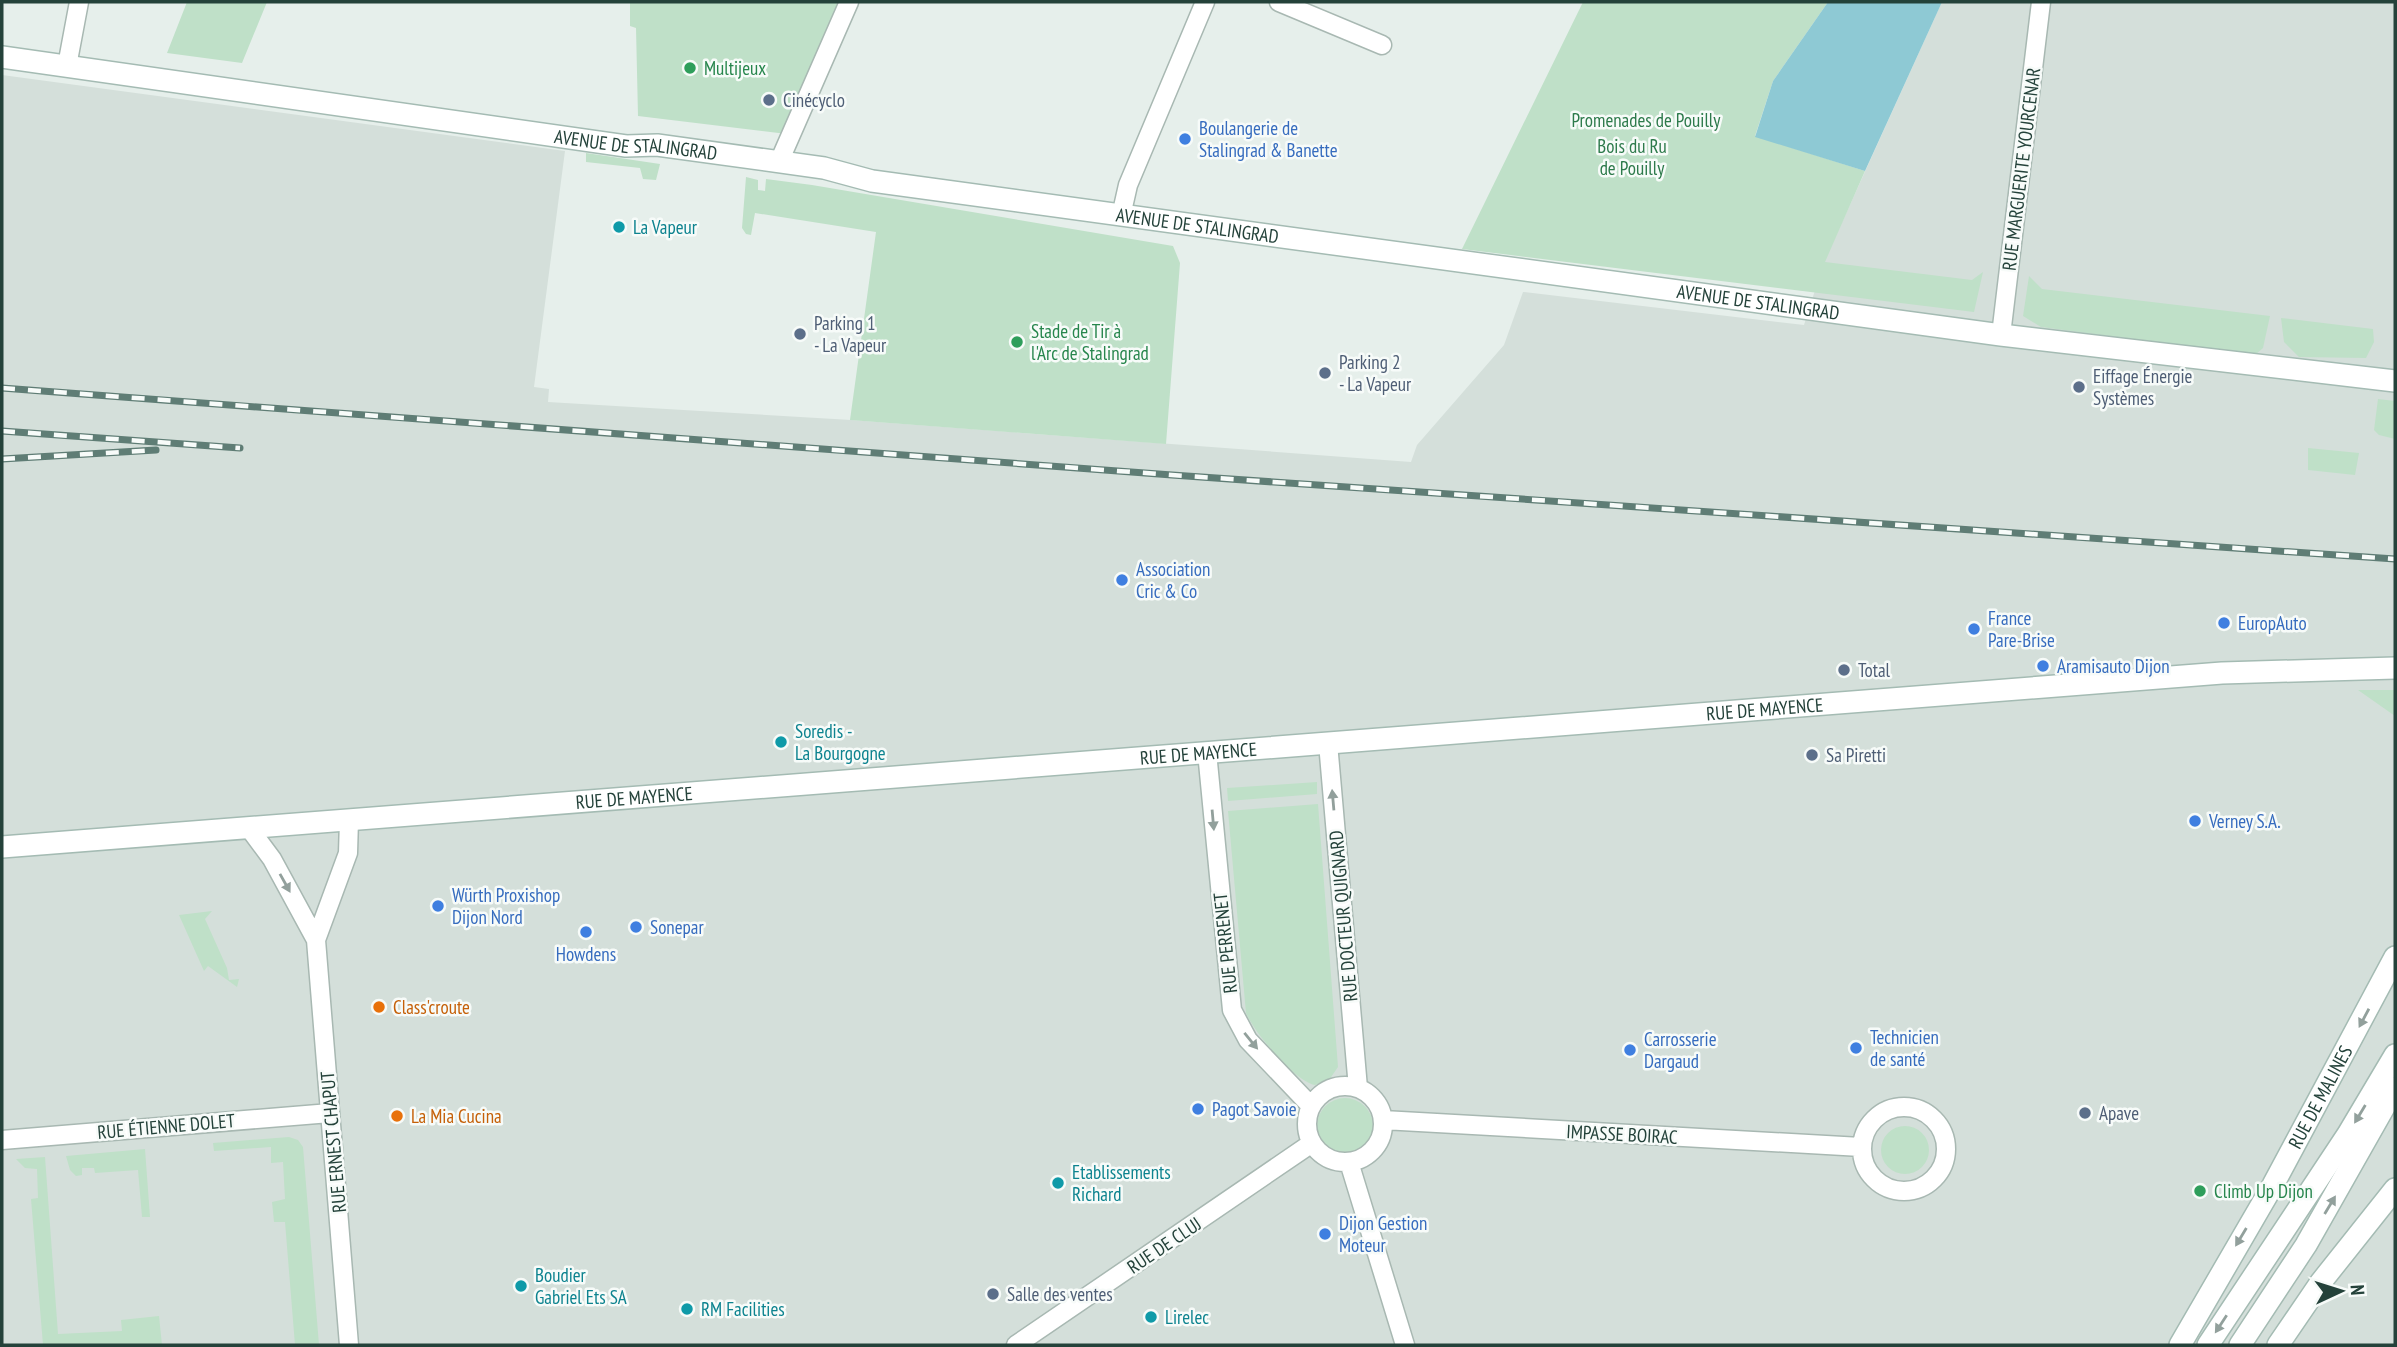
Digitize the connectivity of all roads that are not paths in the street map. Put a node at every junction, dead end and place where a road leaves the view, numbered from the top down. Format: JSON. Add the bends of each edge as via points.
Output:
{"nodes":[{"id":1,"x":79,"y":2,"type":"edge"},
{"id":2,"x":849,"y":2,"type":"edge"},
{"id":3,"x":1205,"y":2,"type":"edge"},
{"id":4,"x":1279,"y":2,"type":"edge"},
{"id":5,"x":2041,"y":2,"type":"edge"},
{"id":6,"x":1382,"y":45,"type":"dead end"},
{"id":7,"x":2,"y":57,"type":"edge"},
{"id":8,"x":66,"y":66,"type":"junction"},
{"id":9,"x":779,"y":162,"type":"junction"},
{"id":10,"x":1121,"y":216,"type":"junction"},
{"id":11,"x":2001,"y":335,"type":"junction"},
{"id":12,"x":2395,"y":381,"type":"edge"},
{"id":13,"x":2395,"y":668,"type":"edge"},
{"id":14,"x":1328,"y":743,"type":"junction"},
{"id":15,"x":1207,"y":752,"type":"junction"},
{"id":16,"x":349,"y":820,"type":"junction"},
{"id":17,"x":249,"y":828,"type":"junction"},
{"id":18,"x":2,"y":847,"type":"edge"},
{"id":19,"x":316,"y":940,"type":"junction"},
{"id":20,"x":2395,"y":957,"type":"edge"},
{"id":21,"x":2395,"y":1055,"type":"edge"},
{"id":22,"x":1358,"y":1088,"type":"junction"},
{"id":23,"x":2395,"y":1088,"type":"edge"},
{"id":24,"x":1311,"y":1106,"type":"junction"},
{"id":25,"x":330,"y":1113,"type":"junction"},
{"id":26,"x":1383,"y":1121,"type":"junction"},
{"id":27,"x":2,"y":1140,"type":"edge"},
{"id":28,"x":1312,"y":1143,"type":"junction"},
{"id":29,"x":1861,"y":1147,"type":"junction"},
{"id":30,"x":1349,"y":1162,"type":"junction"},
{"id":31,"x":2395,"y":1189,"type":"edge"},
{"id":32,"x":349,"y":1345,"type":"edge"},
{"id":33,"x":1016,"y":1345,"type":"edge"},
{"id":34,"x":1405,"y":1345,"type":"edge"},
{"id":35,"x":2180,"y":1345,"type":"edge"},
{"id":36,"x":2208,"y":1345,"type":"edge"},
{"id":37,"x":2240,"y":1345,"type":"edge"},
{"id":38,"x":2278,"y":1345,"type":"edge"}],
"edges":[{"from":1,"to":8,"type":"street"},
{"from":2,"to":9,"type":"street"},
{"from":3,"to":10,"type":"street","via":[[1128,185]]},
{"from":4,"to":6,"type":"street"},
{"from":5,"to":11,"type":"street","name":"RUE MARGUERITE YOURCENAR"},
{"from":7,"to":8,"type":"street","name":"AVENUE DE STALINGRAD"},
{"from":8,"to":9,"type":"street","name":"AVENUE DE STALINGRAD","via":[[626,146],[657,145]]},
{"from":9,"to":10,"type":"street","name":"AVENUE DE STALINGRAD","via":[[872,181]]},
{"from":10,"to":11,"type":"street","name":"AVENUE DE STALINGRAD"},
{"from":11,"to":12,"type":"street","name":"AVENUE DE STALINGRAD"},
{"from":13,"to":14,"type":"street","name":"RUE DE MAYENCE","via":[[2222,673]]},
{"from":14,"to":15,"type":"street","name":"RUE DE MAYENCE"},
{"from":22,"to":14,"type":"street","name":"RUE DOCTEUR QUIGNARD","one_way":true},
{"from":15,"to":16,"type":"street","name":"RUE DE MAYENCE"},
{"from":15,"to":24,"type":"street","name":"RUE PERRENET","one_way":true,"via":[[1232,1010],[1248,1040]]},
{"from":16,"to":17,"type":"street","name":"RUE DE MAYENCE"},
{"from":16,"to":19,"type":"street","name":"RUE ERNEST CHAPUT","via":[[348,853]]},
{"from":17,"to":18,"type":"street","name":"RUE DE MAYENCE"},
{"from":17,"to":19,"type":"street","name":"RUE ERNEST CHAPUT","one_way":true,"via":[[272,859]]},
{"from":19,"to":25,"type":"street","name":"RUE ERNEST CHAPUT"},
{"from":20,"to":35,"type":"street","name":"RUE DE MALINES","one_way":true,"via":[[2273,1185]]},
{"from":21,"to":36,"type":"street","name":"RUE DE MALINES","one_way":true},
{"from":22,"to":24,"type":"street","via":[[1326,1090]]},
{"from":22,"to":26,"type":"street","via":[[1375,1101]]},
{"from":37,"to":23,"type":"street","one_way":true,"via":[[2306,1245]]},
{"from":24,"to":28,"type":"street","via":[[1306,1127]]},
{"from":25,"to":27,"type":"street","name":"RUE ÉTIENNE DOLET"},
{"from":25,"to":32,"type":"street","name":"RUE ERNEST CHAPUT"},
{"from":26,"to":29,"type":"street","name":"IMPASSE BOIRAC"},
{"from":26,"to":30,"type":"street","via":[[1370,1153]]},
{"from":28,"to":30,"type":"street","via":[[1325,1157]]},
{"from":28,"to":33,"type":"street","name":"RUE DE CLUJ"},
{"from":29,"to":29,"type":"street","via":[[1869,1173],[1889,1189],[1902,1191],[1927,1184],[1943,1164],[1945,1151],[1937,1124],[1913,1108],[1898,1107],[1872,1121]]},
{"from":30,"to":34,"type":"street"},
{"from":31,"to":38,"type":"street"}]}
